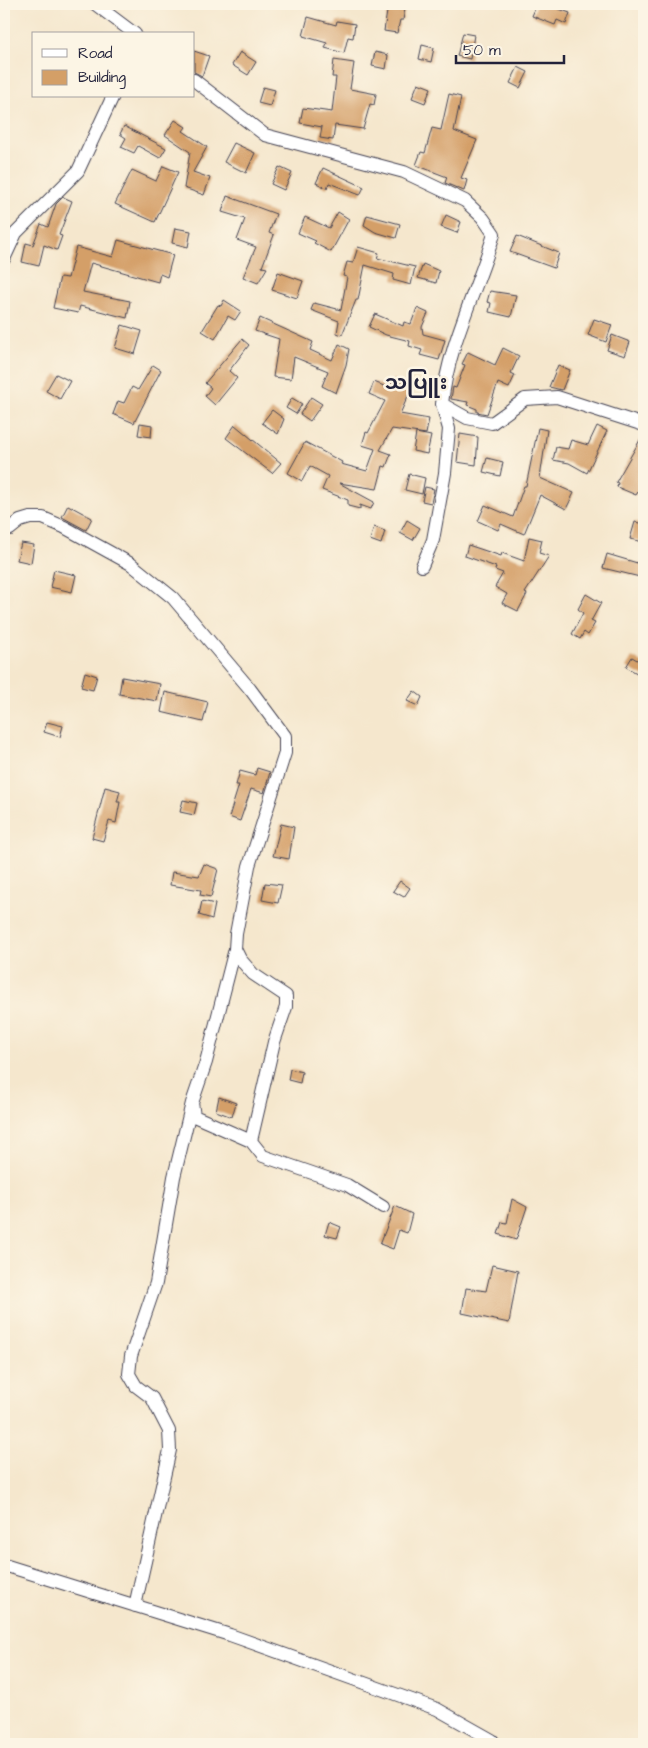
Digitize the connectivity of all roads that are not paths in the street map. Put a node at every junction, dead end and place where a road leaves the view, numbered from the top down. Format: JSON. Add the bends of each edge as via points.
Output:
{"nodes":[{"id":1,"x":95,"y":4,"type":"edge"},
{"id":2,"x":132,"y":32,"type":"edge"},
{"id":3,"x":195,"y":81,"type":"edge"},
{"id":4,"x":112,"y":98,"type":"edge"},
{"id":5,"x":4,"y":259,"type":"edge"},
{"id":6,"x":442,"y":404,"type":"junction"},
{"id":7,"x":644,"y":425,"type":"edge"},
{"id":8,"x":10,"y":529,"type":"dead end"},
{"id":9,"x":422,"y":566,"type":"dead end"},
{"id":10,"x":235,"y":949,"type":"junction"},
{"id":11,"x":192,"y":1103,"type":"junction"},
{"id":12,"x":251,"y":1141,"type":"junction"},
{"id":13,"x":383,"y":1207,"type":"dead end"},
{"id":14,"x":4,"y":1565,"type":"edge"},
{"id":15,"x":135,"y":1606,"type":"junction"},
{"id":16,"x":495,"y":1744,"type":"edge"}],
"edges":[{"from":1,"to":2,"type":"street"},
{"from":3,"to":6,"type":"street","via":[[265,135],[404,172],[465,201],[484,218],[494,234],[482,275],[455,341]]},
{"from":4,"to":5,"type":"street","via":[[78,171],[16,233]]},
{"from":6,"to":7,"type":"street","via":[[467,418],[492,423],[525,399],[557,397]]},
{"from":6,"to":9,"type":"street","via":[[449,429],[445,473],[433,540]]},
{"from":8,"to":10,"type":"street","via":[[20,521],[43,518],[131,564],[173,598],[285,736],[285,753],[249,866]]},
{"from":10,"to":11,"type":"street"},
{"from":10,"to":12,"type":"street","via":[[253,974],[286,996],[286,1007],[274,1042]]},
{"from":11,"to":12,"type":"street","via":[[194,1116]]},
{"from":11,"to":15,"type":"street","via":[[174,1177],[156,1283],[129,1374],[136,1386],[152,1398],[169,1431],[170,1450]]},
{"from":12,"to":13,"type":"street","via":[[263,1156],[347,1185]]},
{"from":14,"to":15,"type":"street"},
{"from":15,"to":16,"type":"street","via":[[230,1635],[437,1709]]}]}
